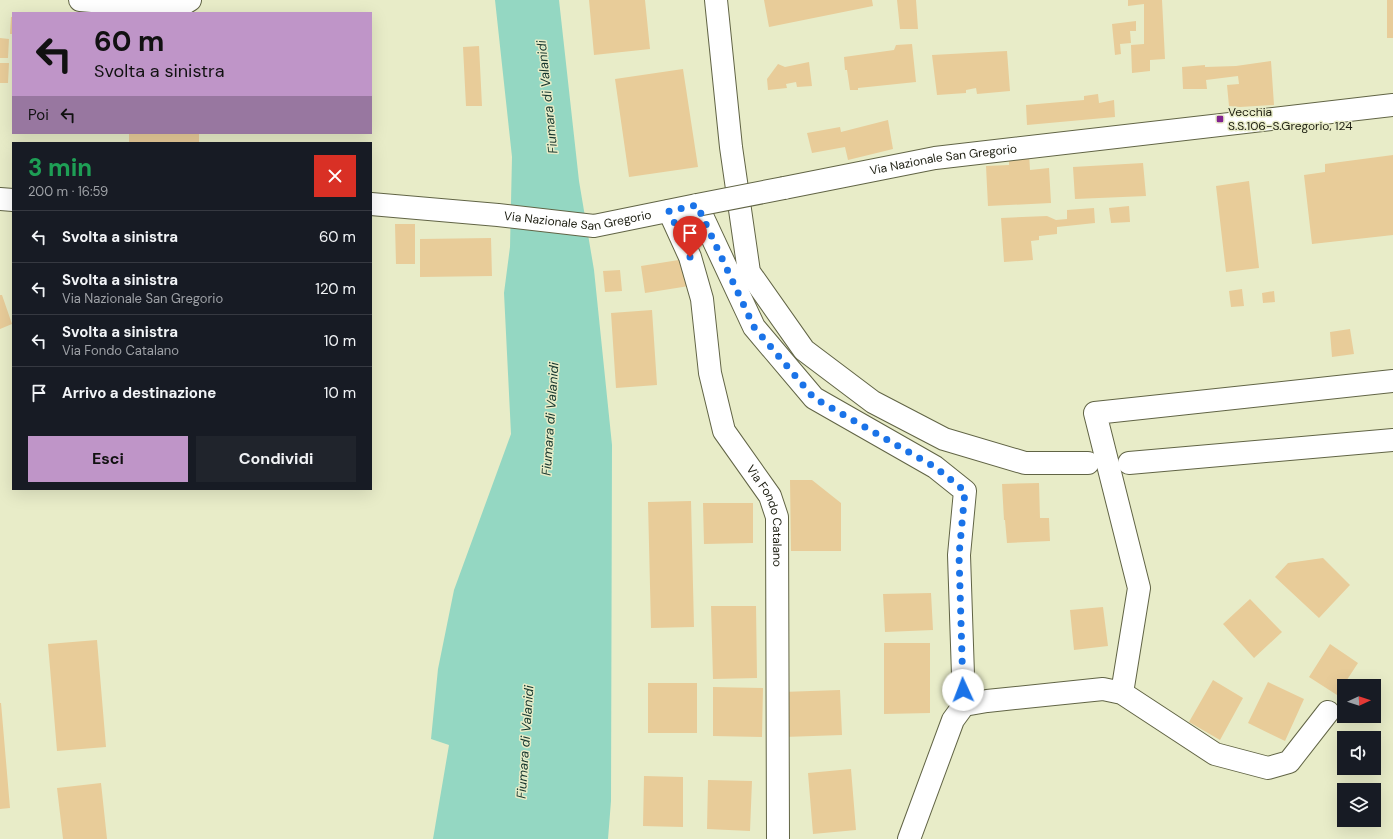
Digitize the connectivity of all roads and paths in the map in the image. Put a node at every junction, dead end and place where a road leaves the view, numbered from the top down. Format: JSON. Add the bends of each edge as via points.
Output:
{"nodes":[{"id":1,"x":80,"y":0,"type":"edge"},
{"id":2,"x":190,"y":0,"type":"edge"},
{"id":3,"x":716,"y":0,"type":"edge"},
{"id":4,"x":1393,"y":105,"type":"edge"},
{"id":5,"x":0,"y":199,"type":"edge"},
{"id":6,"x":12,"y":200,"type":"edge"},
{"id":7,"x":372,"y":204,"type":"edge"},
{"id":8,"x":697,"y":205,"type":"junction"},
{"id":9,"x":669,"y":211,"type":"junction"},
{"id":10,"x":1393,"y":381,"type":"edge"},
{"id":11,"x":1393,"y":440,"type":"edge"},
{"id":12,"x":1130,"y":462,"type":"dead end"},
{"id":13,"x":1088,"y":463,"type":"dead end"},
{"id":14,"x":1122,"y":693,"type":"junction"},
{"id":15,"x":964,"y":705,"type":"junction"},
{"id":16,"x":1328,"y":712,"type":"dead end"},
{"id":17,"x":778,"y":839,"type":"edge"},
{"id":18,"x":910,"y":839,"type":"edge"}],
"edges":[{"from":1,"to":2,"type":"street","via":[[177,8]]},
{"from":3,"to":13,"type":"street","via":[[731,147],[749,272],[804,350],[873,402],[944,439],[1025,463]]},
{"from":4,"to":8,"type":"street","name":"Via Nazionale San Gregorio","bridge":true,"via":[[935,158]]},
{"from":5,"to":6,"type":"street"},
{"from":7,"to":9,"type":"street","name":"Via Nazionale San Gregorio","via":[[594,226]]},
{"from":8,"to":9,"type":"street","name":"Via Nazionale San Gregorio"},
{"from":8,"to":15,"type":"street","via":[[754,327],[814,398],[935,467],[965,491],[959,555]]},
{"from":9,"to":17,"type":"street","name":"Via Fondo Catalano","via":[[690,257],[702,299],[710,372],[724,431],[770,496],[777,517]]},
{"from":10,"to":14,"type":"street","via":[[1096,413],[1139,588]]},
{"from":11,"to":12,"type":"street"},
{"from":14,"to":15,"type":"street","via":[[1103,689]]},
{"from":14,"to":16,"type":"street","via":[[1215,754],[1268,768],[1289,762]]},
{"from":15,"to":18,"type":"street","via":[[953,720]]}]}
